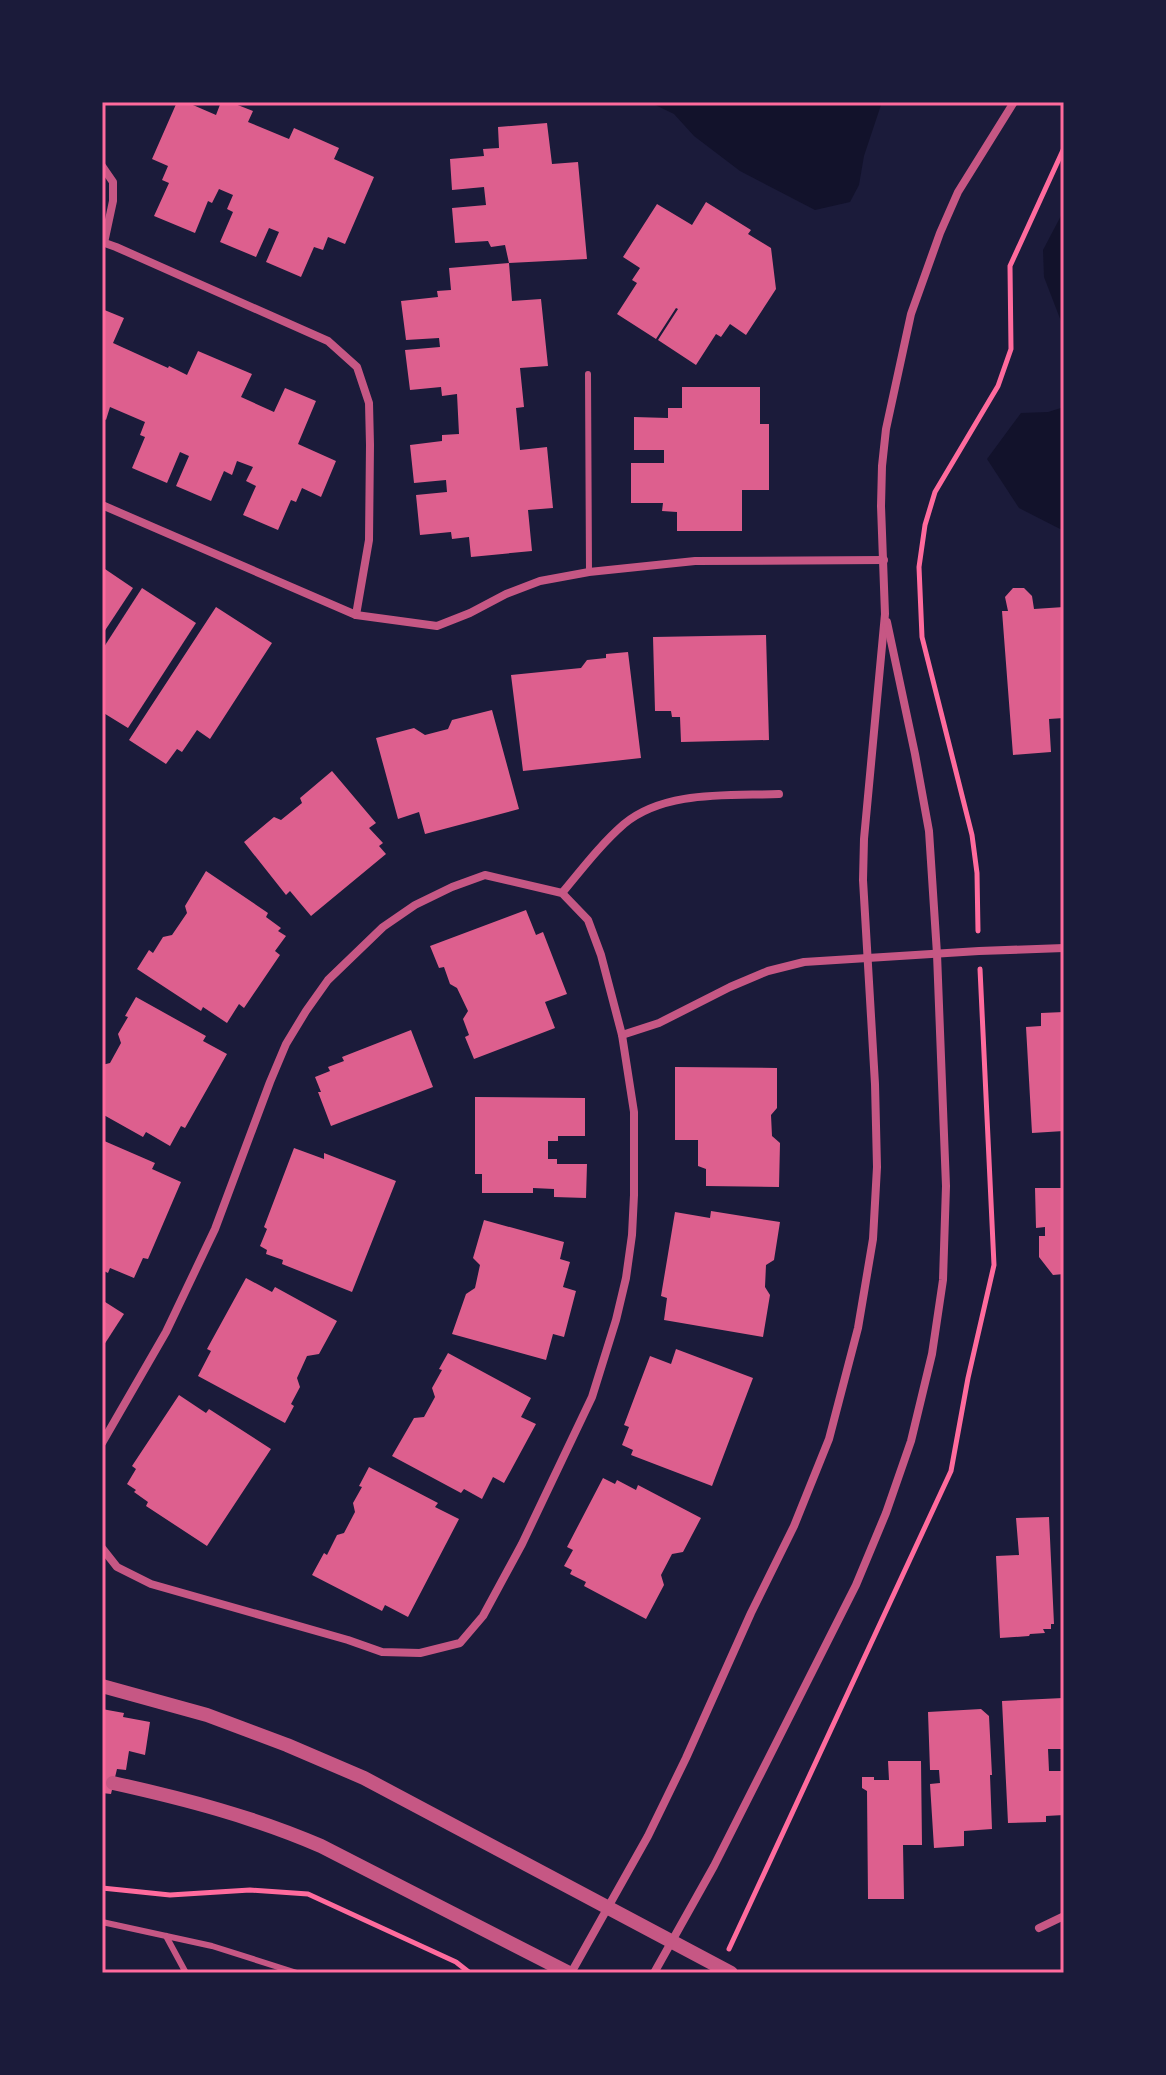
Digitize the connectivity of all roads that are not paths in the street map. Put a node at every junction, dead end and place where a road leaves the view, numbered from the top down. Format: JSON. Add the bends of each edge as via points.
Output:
{"nodes":[{"id":1,"x":1014,"y":102,"type":"edge"},
{"id":2,"x":102,"y":166,"type":"edge"},
{"id":3,"x":103,"y":243,"type":"edge"},
{"id":4,"x":588,"y":374,"type":"dead end"},
{"id":5,"x":102,"y":505,"type":"edge"},
{"id":6,"x":884,"y":560,"type":"junction"},
{"id":7,"x":589,"y":572,"type":"junction"},
{"id":8,"x":885,"y":614,"type":"junction"},
{"id":9,"x":356,"y":615,"type":"junction"},
{"id":10,"x":779,"y":794,"type":"dead end"},
{"id":11,"x":562,"y":893,"type":"junction"},
{"id":12,"x":1064,"y":948,"type":"edge"},
{"id":13,"x":937,"y":954,"type":"junction"},
{"id":14,"x":867,"y":959,"type":"junction"},
{"id":15,"x":622,"y":1035,"type":"junction"},
{"id":16,"x":102,"y":1443,"type":"edge"},
{"id":17,"x":102,"y":1548,"type":"edge"},
{"id":18,"x":102,"y":1686,"type":"edge"},
{"id":19,"x":113,"y":1783,"type":"dead end"},
{"id":20,"x":608,"y":1907,"type":"junction"},
{"id":21,"x":1064,"y":1916,"type":"edge"},
{"id":22,"x":102,"y":1922,"type":"edge"},
{"id":23,"x":1039,"y":1928,"type":"dead end"},
{"id":24,"x":166,"y":1936,"type":"junction"},
{"id":25,"x":672,"y":1942,"type":"junction"},
{"id":26,"x":186,"y":1973,"type":"edge"},
{"id":27,"x":297,"y":1973,"type":"edge"},
{"id":28,"x":570,"y":1973,"type":"edge"},
{"id":29,"x":654,"y":1973,"type":"edge"},
{"id":30,"x":731,"y":1973,"type":"edge"}],
"edges":[{"from":1,"to":6,"type":"street","via":[[958,192],[911,314],[885,442]]},
{"from":2,"to":3,"type":"street","via":[[113,182]]},
{"from":3,"to":9,"type":"street","via":[[328,341],[357,367],[369,403],[370,445],[369,540]]},
{"from":4,"to":7,"type":"lane"},
{"from":5,"to":9,"type":"street"},
{"from":6,"to":7,"type":"street","via":[[695,561]]},
{"from":6,"to":8,"type":"street"},
{"from":7,"to":9,"type":"street","via":[[540,581],[437,626]]},
{"from":8,"to":13,"type":"street","via":[[929,831]]},
{"from":8,"to":14,"type":"street","via":[[864,839]]},
{"from":10,"to":11,"type":"street","via":[[660,804],[627,822]]},
{"from":11,"to":15,"type":"street","via":[[588,920]]},
{"from":11,"to":16,"type":"street","via":[[485,875],[452,887],[383,927],[328,980],[286,1044],[215,1229],[166,1332]]},
{"from":12,"to":13,"type":"street"},
{"from":13,"to":14,"type":"street"},
{"from":13,"to":25,"type":"street","via":[[946,1186],[943,1280],[911,1441],[856,1585]]},
{"from":14,"to":15,"type":"street","via":[[804,962],[768,971]]},
{"from":14,"to":20,"type":"street","via":[[877,1167],[873,1239],[858,1328],[829,1439],[686,1758]]},
{"from":15,"to":17,"type":"street","via":[[634,1112],[634,1195],[616,1320],[592,1397],[522,1544],[483,1616],[460,1643],[420,1653],[382,1652],[151,1584],[117,1567]]},
{"from":18,"to":20,"type":"street","via":[[207,1715],[364,1778]]},
{"from":19,"to":28,"type":"street","via":[[283,1829]]},
{"from":20,"to":25,"type":"street"},
{"from":20,"to":28,"type":"street"},
{"from":21,"to":23,"type":"street"},
{"from":22,"to":24,"type":"lane"},
{"from":24,"to":26,"type":"lane"},
{"from":24,"to":27,"type":"lane"},
{"from":25,"to":29,"type":"street"},
{"from":25,"to":30,"type":"street"}]}
